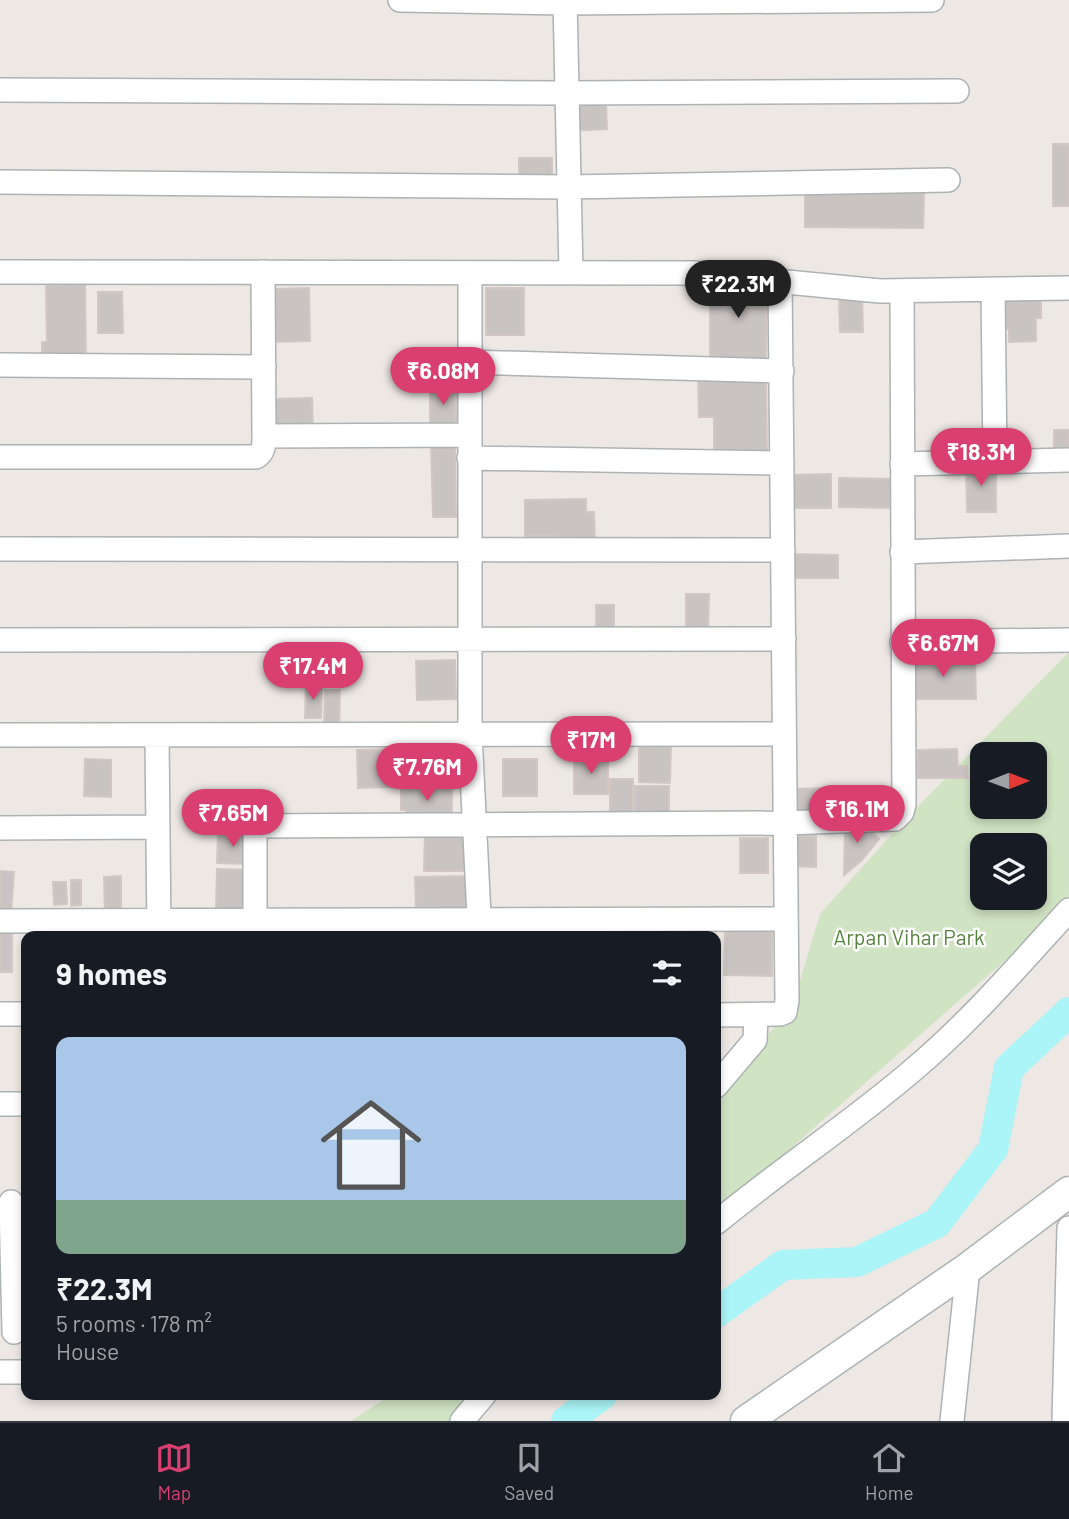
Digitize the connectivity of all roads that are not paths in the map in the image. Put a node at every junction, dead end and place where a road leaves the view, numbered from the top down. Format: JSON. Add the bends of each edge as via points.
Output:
{"nodes":[{"id":1,"x":400,"y":0,"type":"edge"},
{"id":2,"x":425,"y":0,"type":"edge"},
{"id":3,"x":826,"y":0,"type":"edge"},
{"id":4,"x":932,"y":0,"type":"edge"},
{"id":5,"x":565,"y":1,"type":"edge"},
{"id":6,"x":715,"y":1,"type":"edge"},
{"id":7,"x":0,"y":90,"type":"edge"},
{"id":8,"x":957,"y":92,"type":"dead end"},
{"id":9,"x":565,"y":93,"type":"junction"},
{"id":10,"x":948,"y":180,"type":"dead end"},
{"id":11,"x":0,"y":182,"type":"edge"},
{"id":12,"x":568,"y":187,"type":"junction"},
{"id":13,"x":0,"y":272,"type":"edge"},
{"id":14,"x":263,"y":272,"type":"junction"},
{"id":15,"x":470,"y":272,"type":"junction"},
{"id":16,"x":571,"y":272,"type":"junction"},
{"id":17,"x":780,"y":280,"type":"junction"},
{"id":18,"x":1069,"y":288,"type":"edge"},
{"id":19,"x":993,"y":289,"type":"junction"},
{"id":20,"x":902,"y":291,"type":"junction"},
{"id":21,"x":469,"y":362,"type":"junction"},
{"id":22,"x":0,"y":365,"type":"edge"},
{"id":23,"x":264,"y":368,"type":"junction"},
{"id":24,"x":782,"y":370,"type":"junction"},
{"id":25,"x":469,"y":435,"type":"junction"},
{"id":26,"x":264,"y":436,"type":"junction"},
{"id":27,"x":0,"y":457,"type":"edge"},
{"id":28,"x":469,"y":458,"type":"junction"},
{"id":29,"x":1069,"y":460,"type":"edge"},
{"id":30,"x":995,"y":462,"type":"junction"},
{"id":31,"x":782,"y":463,"type":"junction"},
{"id":32,"x":902,"y":464,"type":"junction"},
{"id":33,"x":1069,"y":546,"type":"edge"},
{"id":34,"x":0,"y":549,"type":"edge"},
{"id":35,"x":469,"y":549,"type":"junction"},
{"id":36,"x":783,"y":550,"type":"junction"},
{"id":37,"x":902,"y":552,"type":"junction"},
{"id":38,"x":469,"y":639,"type":"junction"},
{"id":39,"x":783,"y":639,"type":"junction"},
{"id":40,"x":0,"y":640,"type":"edge"},
{"id":41,"x":1069,"y":640,"type":"edge"},
{"id":42,"x":902,"y":642,"type":"junction"},
{"id":43,"x":470,"y":734,"type":"junction"},
{"id":44,"x":784,"y":734,"type":"junction"},
{"id":45,"x":0,"y":735,"type":"edge"},
{"id":46,"x":158,"y":735,"type":"junction"},
{"id":47,"x":785,"y":823,"type":"junction"},
{"id":48,"x":474,"y":825,"type":"junction"},
{"id":49,"x":158,"y":827,"type":"junction"},
{"id":50,"x":0,"y":828,"type":"edge"},
{"id":51,"x":1069,"y":910,"type":"edge"},
{"id":52,"x":786,"y":919,"type":"junction"},
{"id":53,"x":0,"y":922,"type":"edge"},
{"id":54,"x":480,"y":928,"type":"edge"},
{"id":55,"x":159,"y":929,"type":"edge"},
{"id":56,"x":256,"y":929,"type":"edge"},
{"id":57,"x":0,"y":1014,"type":"edge"},
{"id":58,"x":21,"y":1014,"type":"edge"},
{"id":59,"x":721,"y":1015,"type":"edge"},
{"id":60,"x":756,"y":1016,"type":"junction"},
{"id":61,"x":721,"y":1080,"type":"edge"},
{"id":62,"x":0,"y":1104,"type":"edge"},
{"id":63,"x":21,"y":1104,"type":"edge"},
{"id":64,"x":1069,"y":1192,"type":"edge"},
{"id":65,"x":12,"y":1202,"type":"edge"},
{"id":66,"x":721,"y":1219,"type":"edge"},
{"id":67,"x":1069,"y":1227,"type":"edge"},
{"id":68,"x":968,"y":1268,"type":"junction"},
{"id":69,"x":14,"y":1332,"type":"dead end"},
{"id":70,"x":21,"y":1372,"type":"edge"},
{"id":71,"x":0,"y":1373,"type":"edge"},
{"id":72,"x":480,"y":1400,"type":"edge"},
{"id":73,"x":462,"y":1421,"type":"edge"},
{"id":74,"x":746,"y":1421,"type":"edge"},
{"id":75,"x":952,"y":1421,"type":"edge"},
{"id":76,"x":1064,"y":1421,"type":"edge"}],
"edges":[{"from":1,"to":2,"type":"street"},
{"from":2,"to":5,"type":"street"},
{"from":3,"to":4,"type":"street"},
{"from":3,"to":6,"type":"street"},
{"from":5,"to":6,"type":"street"},
{"from":5,"to":9,"type":"street"},
{"from":7,"to":9,"type":"street"},
{"from":8,"to":9,"type":"street"},
{"from":9,"to":12,"type":"street"},
{"from":10,"to":12,"type":"street"},
{"from":11,"to":12,"type":"street"},
{"from":12,"to":16,"type":"street"},
{"from":13,"to":14,"type":"street"},
{"from":14,"to":15,"type":"street"},
{"from":14,"to":23,"type":"street"},
{"from":15,"to":16,"type":"street"},
{"from":15,"to":21,"type":"street"},
{"from":16,"to":17,"type":"street","via":[[694,273]]},
{"from":17,"to":20,"type":"street"},
{"from":17,"to":24,"type":"street"},
{"from":18,"to":19,"type":"street"},
{"from":19,"to":20,"type":"street"},
{"from":19,"to":30,"type":"street"},
{"from":20,"to":32,"type":"street"},
{"from":21,"to":24,"type":"street"},
{"from":21,"to":25,"type":"street"},
{"from":22,"to":23,"type":"street"},
{"from":23,"to":26,"type":"street"},
{"from":24,"to":31,"type":"street"},
{"from":25,"to":26,"type":"street"},
{"from":25,"to":28,"type":"street"},
{"from":26,"to":27,"type":"street","via":[[264,448],[256,457]]},
{"from":28,"to":31,"type":"street"},
{"from":28,"to":35,"type":"street"},
{"from":29,"to":30,"type":"street"},
{"from":30,"to":32,"type":"street"},
{"from":31,"to":36,"type":"street"},
{"from":32,"to":37,"type":"street"},
{"from":33,"to":37,"type":"street"},
{"from":34,"to":35,"type":"street"},
{"from":35,"to":36,"type":"street"},
{"from":35,"to":38,"type":"street"},
{"from":36,"to":39,"type":"street"},
{"from":37,"to":42,"type":"street"},
{"from":38,"to":39,"type":"street"},
{"from":38,"to":40,"type":"street"},
{"from":38,"to":43,"type":"street"},
{"from":39,"to":44,"type":"street"},
{"from":41,"to":42,"type":"street"},
{"from":42,"to":47,"type":"street","via":[[902,812],[895,819]]},
{"from":43,"to":44,"type":"street"},
{"from":43,"to":46,"type":"street"},
{"from":43,"to":48,"type":"street"},
{"from":44,"to":47,"type":"street"},
{"from":45,"to":46,"type":"street"},
{"from":46,"to":49,"type":"street"},
{"from":47,"to":48,"type":"street"},
{"from":47,"to":52,"type":"street"},
{"from":48,"to":54,"type":"street"},
{"from":48,"to":56,"type":"street","via":[[255,819]]},
{"from":49,"to":50,"type":"street"},
{"from":49,"to":55,"type":"street"},
{"from":51,"to":66,"type":"street","via":[[985,1002],[915,1069]]},
{"from":52,"to":54,"type":"street"},
{"from":52,"to":60,"type":"street","via":[[786,1008],[780,1014]]},
{"from":53,"to":55,"type":"street"},
{"from":54,"to":56,"type":"street"},
{"from":55,"to":56,"type":"street"},
{"from":57,"to":58,"type":"street"},
{"from":59,"to":60,"type":"street"},
{"from":60,"to":61,"type":"street","via":[[755,1040]]},
{"from":62,"to":63,"type":"street"},
{"from":64,"to":68,"type":"street"},
{"from":65,"to":69,"type":"street"},
{"from":67,"to":76,"type":"street"},
{"from":68,"to":74,"type":"street"},
{"from":68,"to":75,"type":"street"},
{"from":70,"to":71,"type":"street"},
{"from":72,"to":73,"type":"street"}]}
